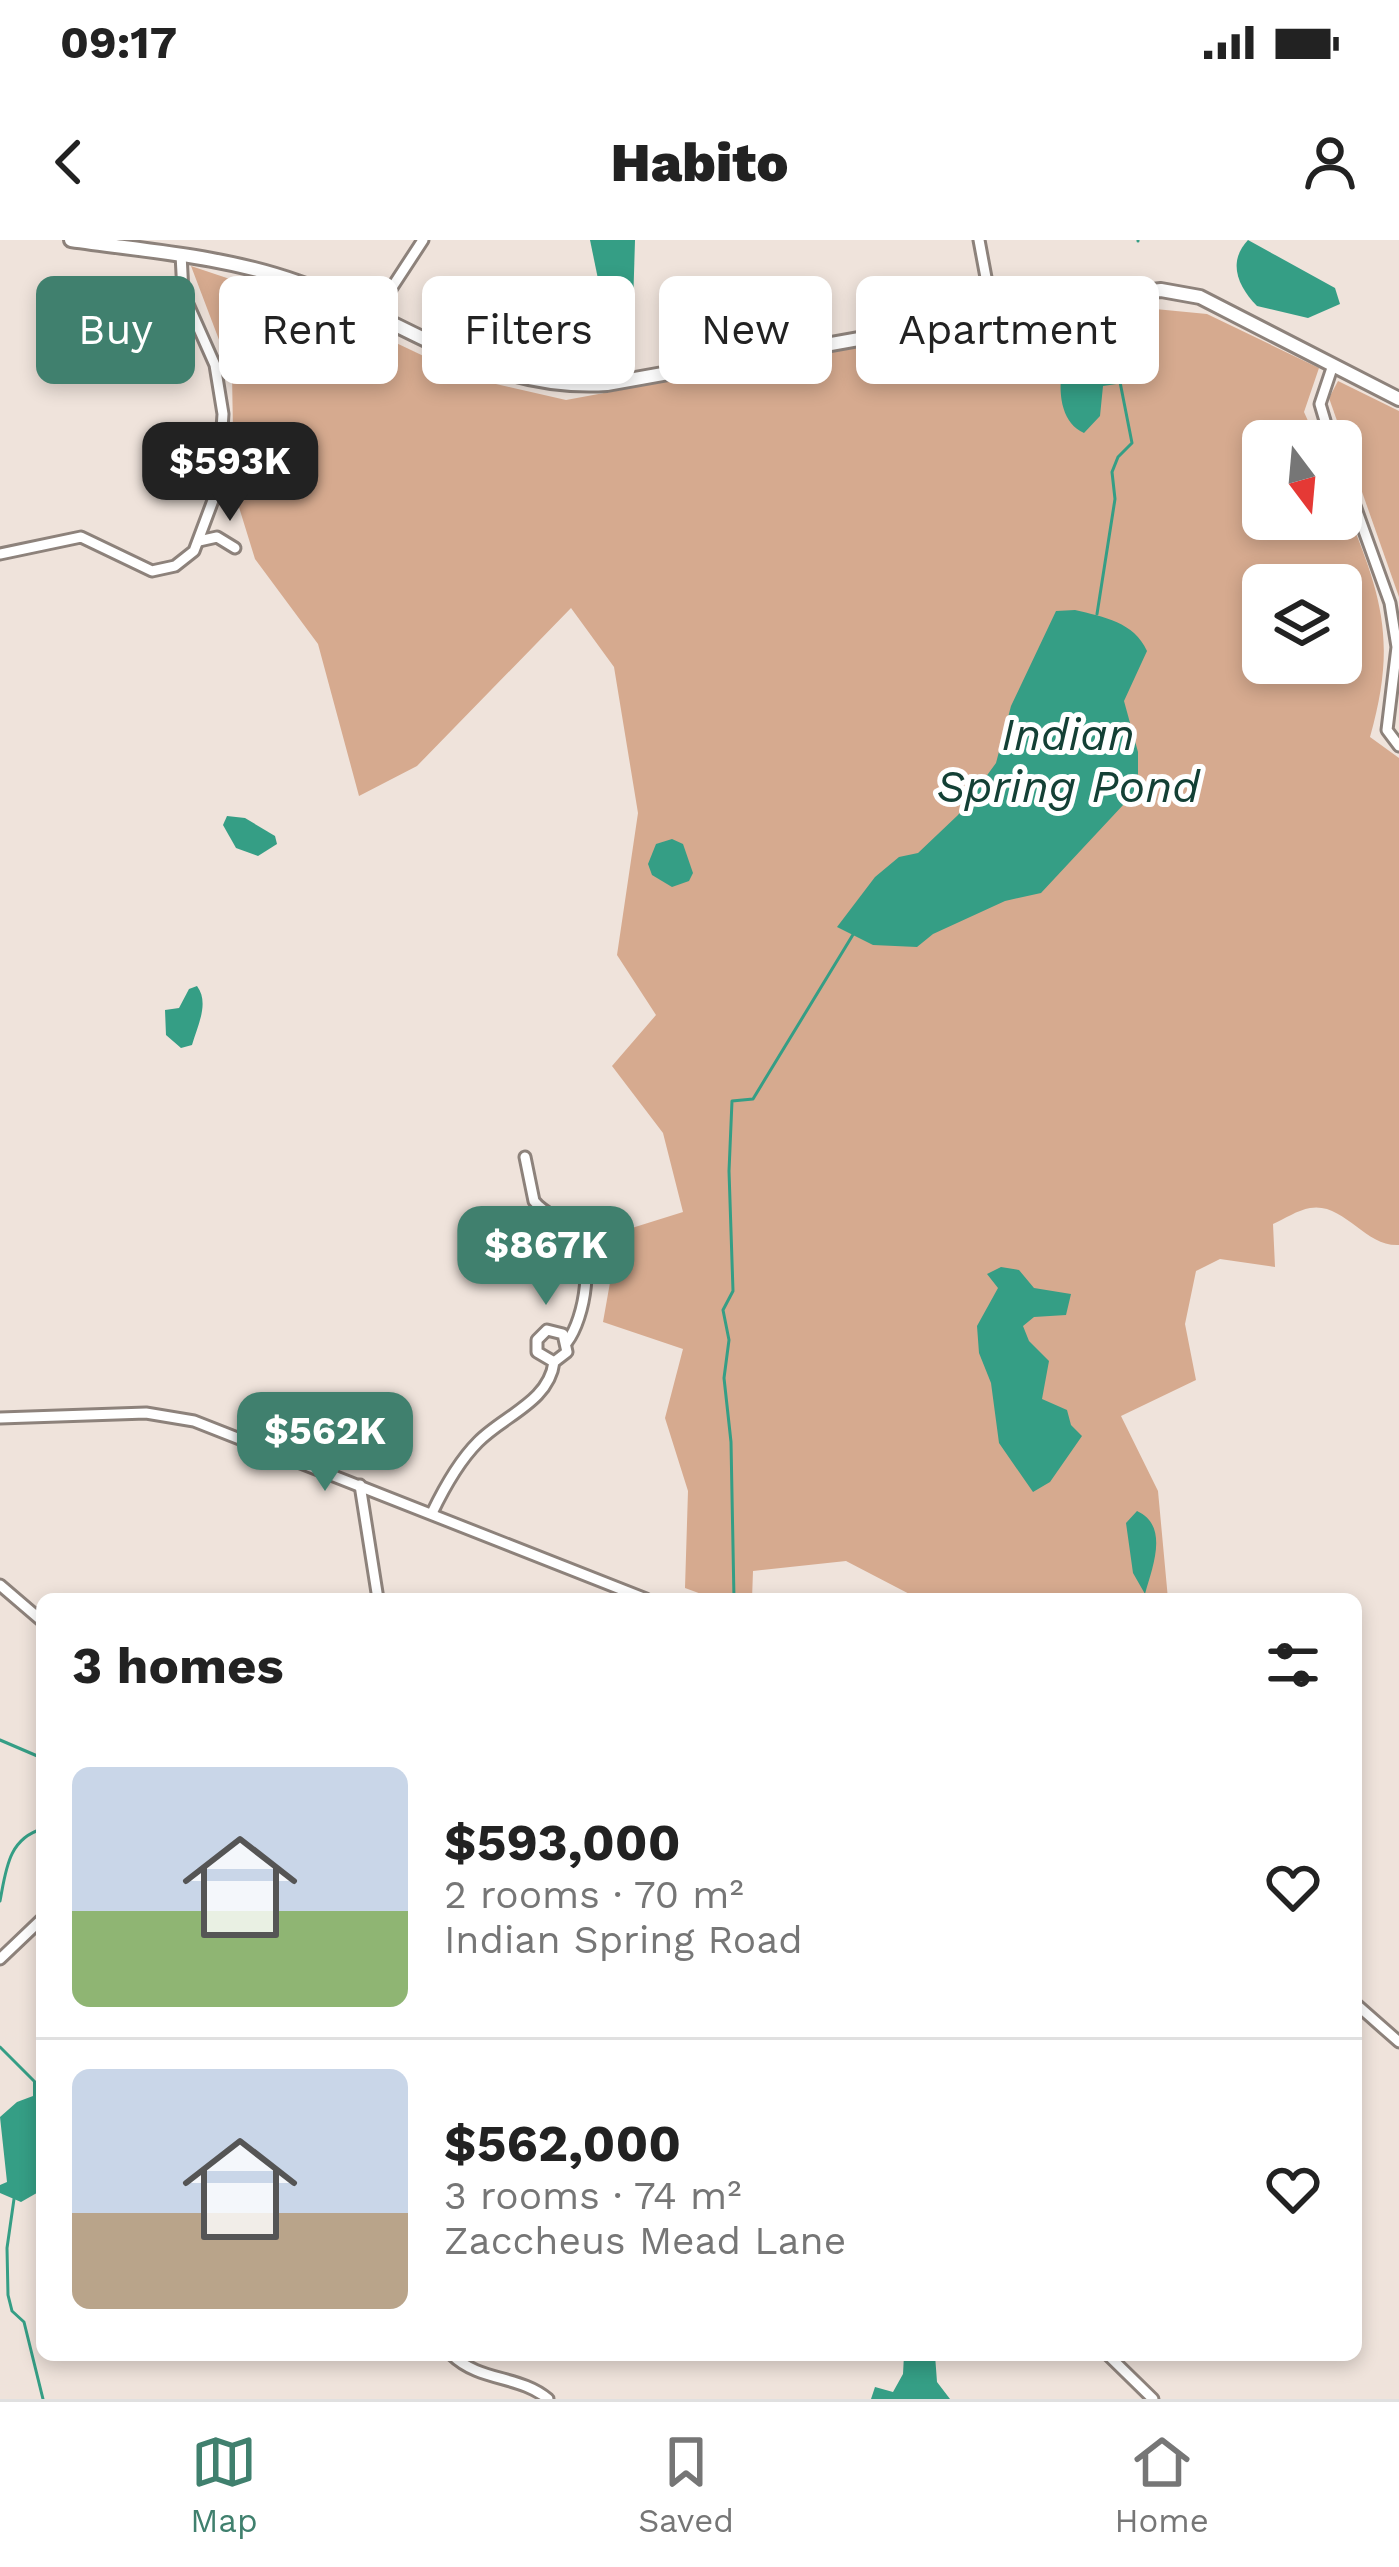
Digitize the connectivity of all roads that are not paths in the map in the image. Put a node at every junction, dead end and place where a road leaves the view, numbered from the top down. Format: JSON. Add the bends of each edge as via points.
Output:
{"nodes":[{"id":1,"x":71,"y":240,"type":"edge"},
{"id":2,"x":423,"y":240,"type":"edge"},
{"id":3,"x":980,"y":240,"type":"edge"},
{"id":4,"x":181,"y":254,"type":"junction"},
{"id":5,"x":276,"y":276,"type":"edge"},
{"id":6,"x":986,"y":276,"type":"edge"},
{"id":7,"x":398,"y":278,"type":"edge"},
{"id":8,"x":1159,"y":292,"type":"edge"},
{"id":9,"x":398,"y":326,"type":"edge"},
{"id":10,"x":856,"y":338,"type":"edge"},
{"id":11,"x":1334,"y":365,"type":"junction"},
{"id":12,"x":1399,"y":398,"type":"edge"},
{"id":13,"x":1325,"y":420,"type":"edge"},
{"id":14,"x":1362,"y":525,"type":"edge"},
{"id":15,"x":200,"y":541,"type":"junction"},
{"id":16,"x":235,"y":548,"type":"dead end"},
{"id":17,"x":0,"y":554,"type":"edge"},
{"id":18,"x":1399,"y":746,"type":"edge"},
{"id":19,"x":524,"y":1157,"type":"dead end"},
{"id":20,"x":567,"y":1342,"type":"junction"},
{"id":21,"x":554,"y":1362,"type":"junction"},
{"id":22,"x":0,"y":1418,"type":"edge"},
{"id":23,"x":360,"y":1485,"type":"junction"},
{"id":24,"x":431,"y":1513,"type":"junction"},
{"id":25,"x":0,"y":1585,"type":"edge"},
{"id":26,"x":377,"y":1593,"type":"edge"},
{"id":27,"x":631,"y":1593,"type":"edge"},
{"id":28,"x":36,"y":1616,"type":"edge"},
{"id":29,"x":36,"y":1925,"type":"edge"},
{"id":30,"x":0,"y":1959,"type":"edge"},
{"id":31,"x":1362,"y":2009,"type":"edge"},
{"id":32,"x":1399,"y":2042,"type":"edge"},
{"id":33,"x":460,"y":2361,"type":"edge"},
{"id":34,"x":1114,"y":2361,"type":"edge"},
{"id":35,"x":548,"y":2399,"type":"edge"},
{"id":36,"x":1153,"y":2399,"type":"edge"}],
"edges":[{"from":1,"to":4,"type":"main road"},
{"from":2,"to":7,"type":"street"},
{"from":3,"to":6,"type":"street"},
{"from":4,"to":5,"type":"main road"},
{"from":4,"to":15,"type":"street","via":[[183,293],[215,365],[223,414],[218,487]]},
{"from":8,"to":11,"type":"main road","via":[[1225,307]]},
{"from":9,"to":10,"type":"main road","via":[[512,377],[580,386]]},
{"from":11,"to":12,"type":"main road"},
{"from":11,"to":13,"type":"street","via":[[1320,404]]},
{"from":14,"to":18,"type":"street","via":[[1390,603],[1397,647],[1388,730]]},
{"from":15,"to":16,"type":"street","via":[[222,538]]},
{"from":15,"to":17,"type":"street","via":[[175,566],[152,571],[81,537]]},
{"from":19,"to":20,"type":"street","via":[[534,1201],[580,1242],[583,1299]]},
{"from":20,"to":21,"type":"street"},
{"from":20,"to":21,"type":"street","via":[[553,1330],[537,1340],[540,1357]]},
{"from":21,"to":24,"type":"street","via":[[538,1394],[477,1442]]},
{"from":22,"to":23,"type":"street","via":[[171,1416]]},
{"from":23,"to":24,"type":"street"},
{"from":23,"to":26,"type":"street"},
{"from":24,"to":27,"type":"street"},
{"from":25,"to":28,"type":"street"},
{"from":29,"to":30,"type":"street"},
{"from":31,"to":32,"type":"street"},
{"from":33,"to":35,"type":"street"},
{"from":34,"to":36,"type":"street"}]}
